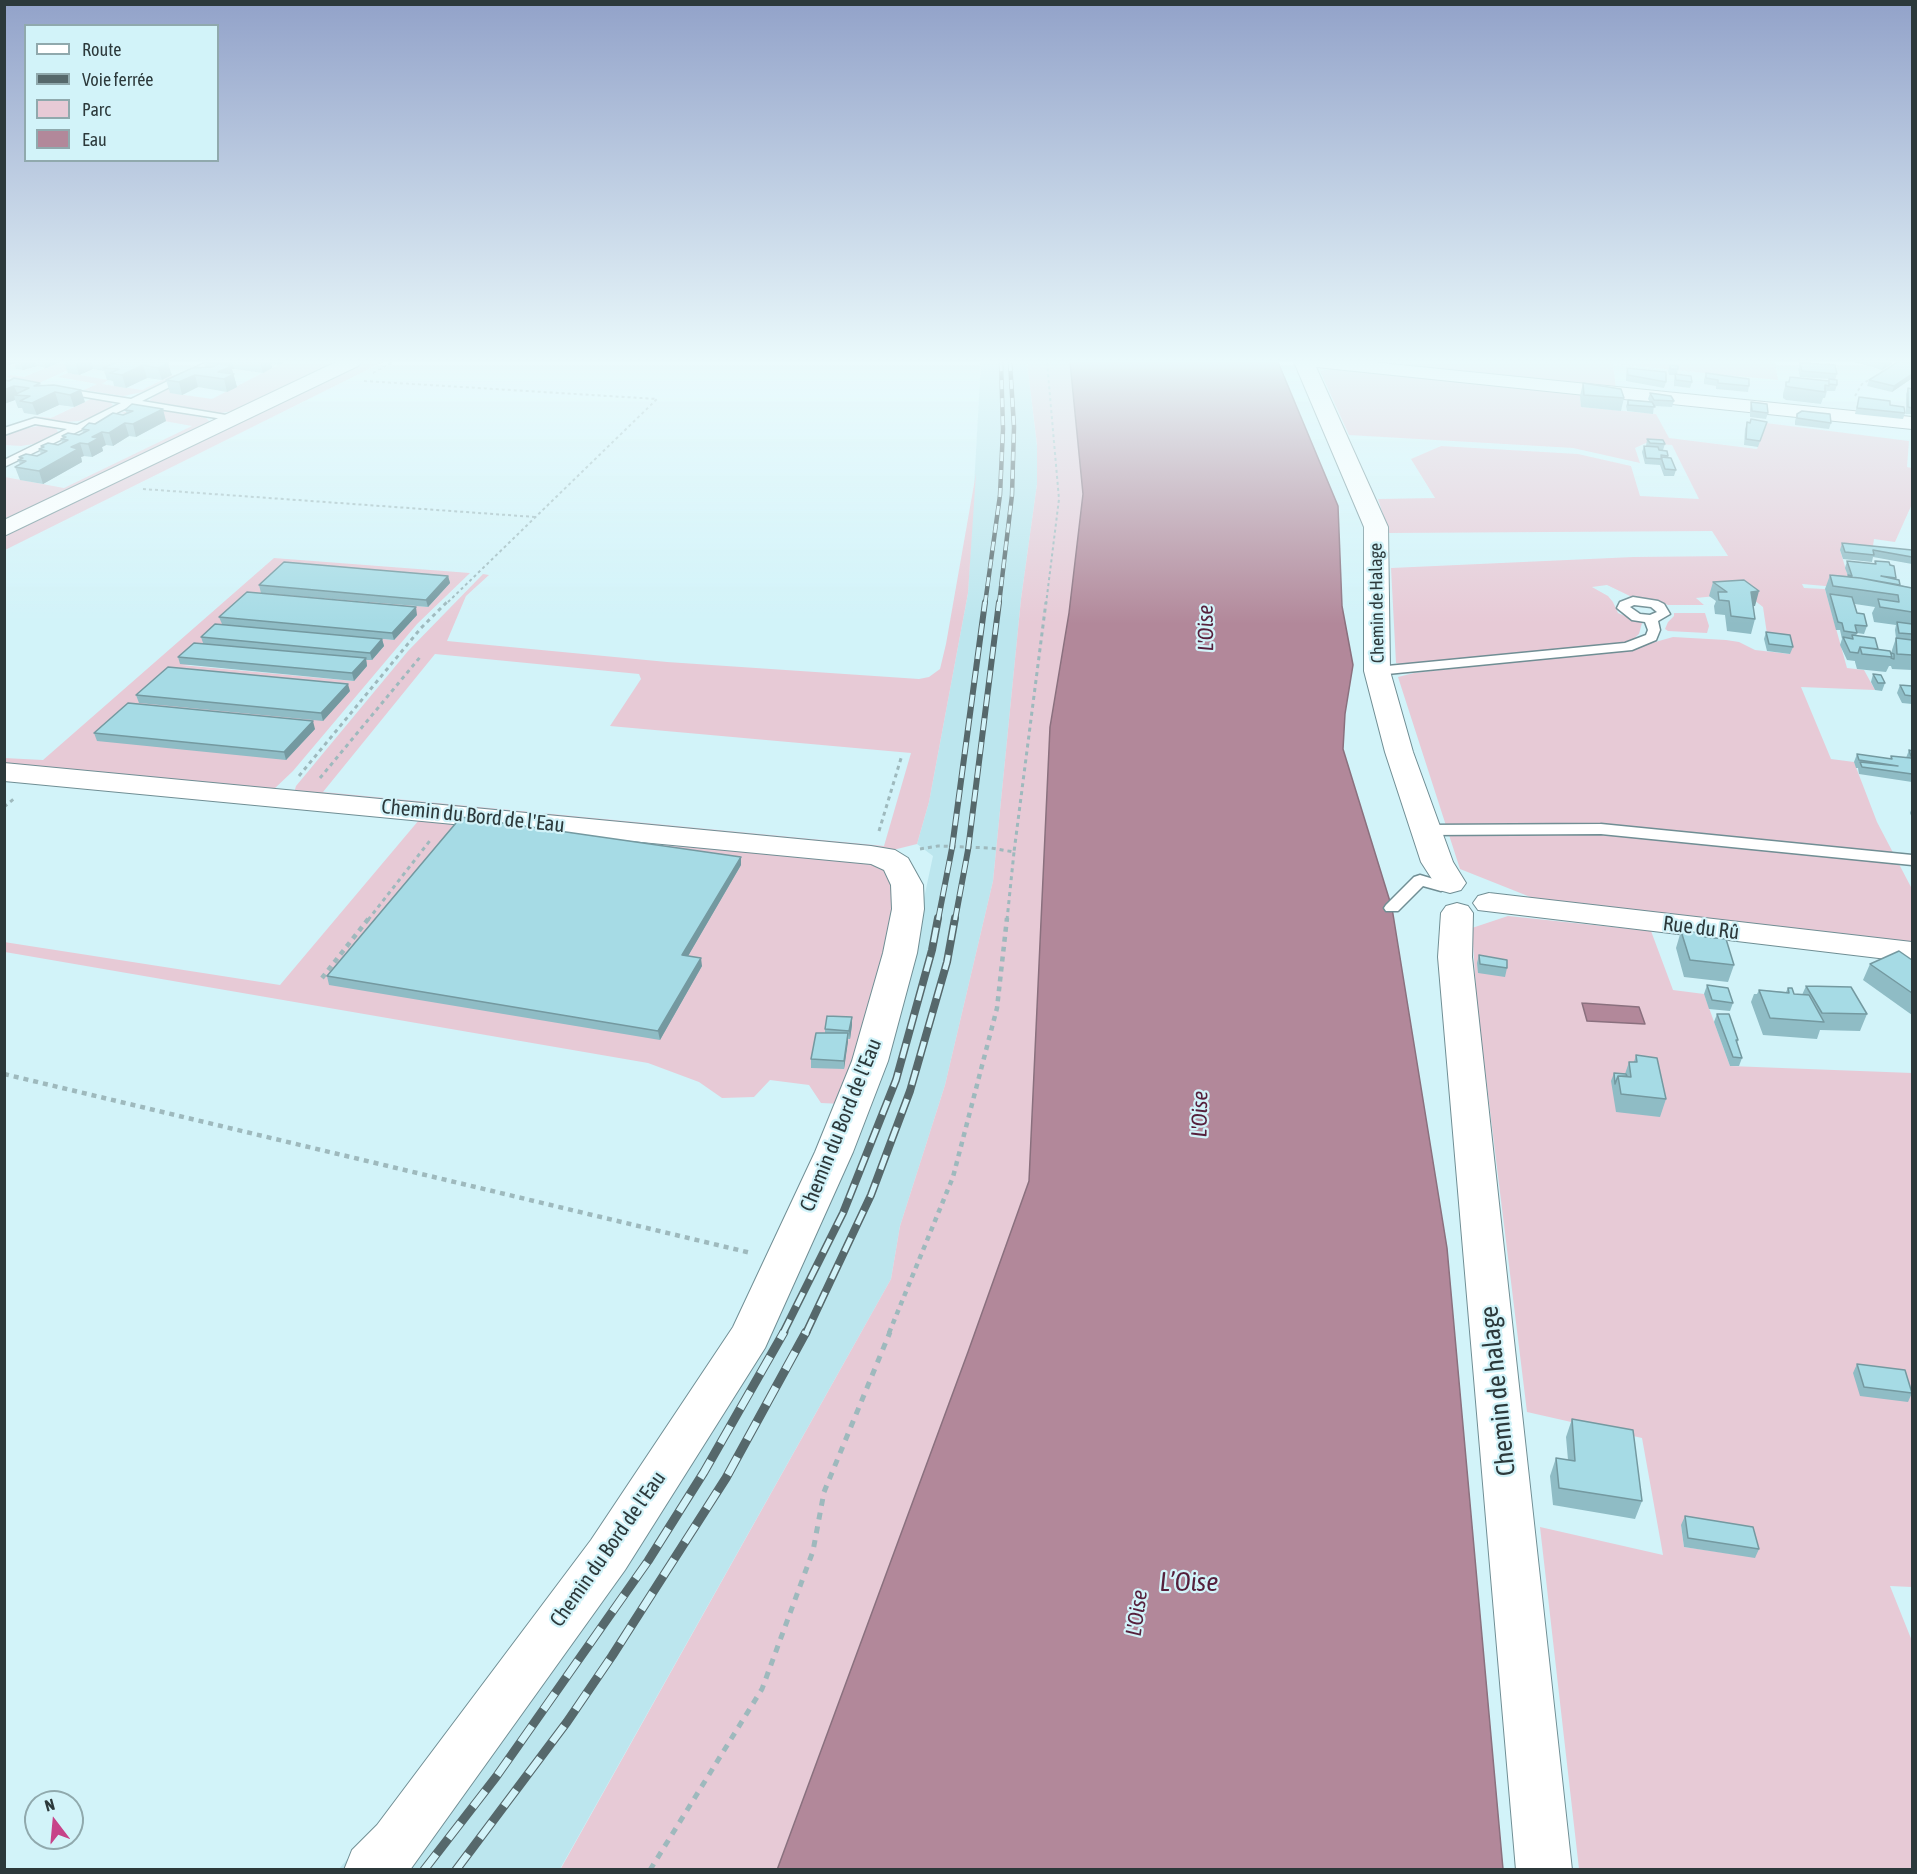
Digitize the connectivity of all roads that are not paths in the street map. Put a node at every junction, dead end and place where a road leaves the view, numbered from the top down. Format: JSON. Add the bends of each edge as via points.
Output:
{"nodes":[{"id":1,"x":13,"y":449,"type":"edge"},
{"id":2,"x":34,"y":449,"type":"edge"},
{"id":3,"x":169,"y":449,"type":"edge"},
{"id":4,"x":1342,"y":449,"type":"edge"},
{"id":5,"x":29,"y":452,"type":"junction"},
{"id":6,"x":4,"y":464,"type":"edge"},
{"id":7,"x":4,"y":529,"type":"edge"},
{"id":8,"x":1651,"y":619,"type":"dead end"},
{"id":9,"x":1377,"y":671,"type":"junction"},
{"id":10,"x":4,"y":772,"type":"edge"},
{"id":11,"x":1426,"y":830,"type":"junction"},
{"id":12,"x":1912,"y":860,"type":"edge"},
{"id":13,"x":1459,"y":896,"type":"junction"},
{"id":14,"x":1392,"y":908,"type":"dead end"},
{"id":15,"x":1912,"y":952,"type":"edge"},
{"id":16,"x":372,"y":1869,"type":"edge"},
{"id":17,"x":1544,"y":1869,"type":"edge"}],
"edges":[{"from":1,"to":5,"type":"lane"},
{"from":2,"to":5,"type":"lane"},
{"from":3,"to":7,"type":"street"},
{"from":4,"to":9,"type":"street","name":"Chemin de Halage","via":[[1376,526]]},
{"from":5,"to":6,"type":"lane"},
{"from":8,"to":9,"type":"lane","via":[[1651,637],[1627,647]]},
{"from":9,"to":11,"type":"street","name":"Chemin de Halage"},
{"from":10,"to":16,"type":"street","name":"Chemin du Bord de l'Eau","via":[[878,856],[897,865],[907,885],[908,909],[900,953],[870,1060],[834,1152],[750,1336],[608,1555],[396,1844]]},
{"from":11,"to":12,"type":"lane","via":[[1601,829]]},
{"from":11,"to":13,"type":"street","name":"Chemin de Halage","via":[[1437,862]]},
{"from":13,"to":14,"type":"lane","via":[[1420,880]]},
{"from":13,"to":15,"type":"street","name":"Rue du Rû"},
{"from":13,"to":17,"type":"street","name":"Chemin de halage","via":[[1455,957]]}]}
